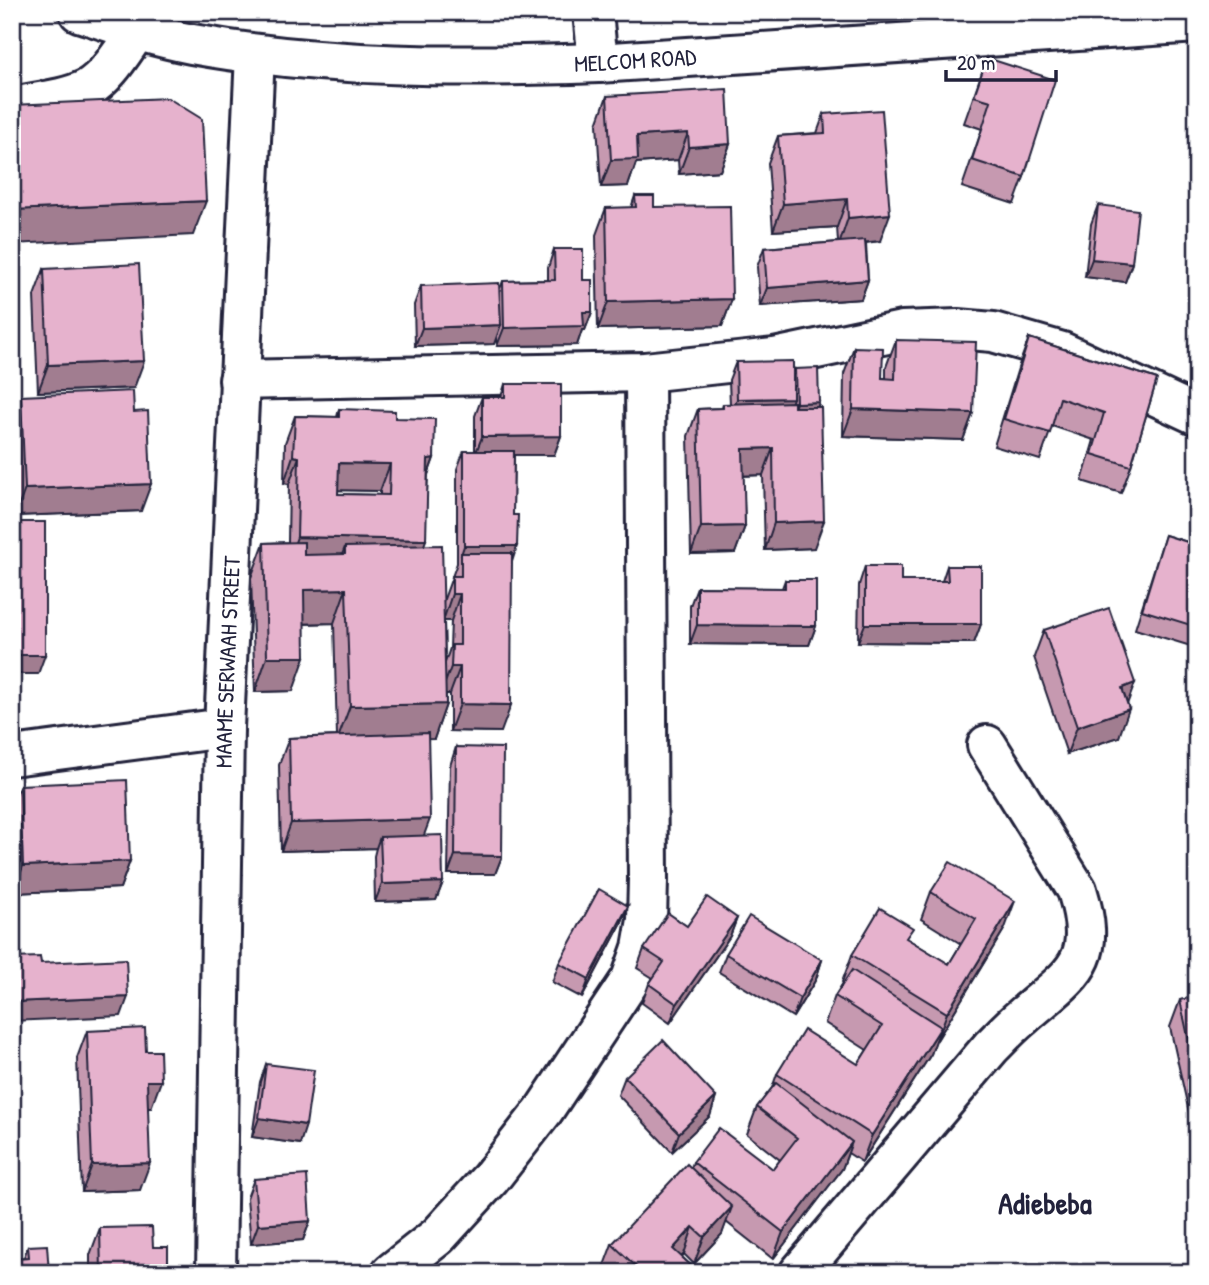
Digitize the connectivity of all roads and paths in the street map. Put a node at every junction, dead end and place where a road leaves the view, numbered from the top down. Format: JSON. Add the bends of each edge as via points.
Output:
{"nodes":[{"id":1,"x":79,"y":12,"type":"edge"},
{"id":2,"x":593,"y":12,"type":"edge"},
{"id":3,"x":1089,"y":21,"type":"edge"},
{"id":4,"x":1197,"y":23,"type":"edge"},
{"id":5,"x":137,"y":31,"type":"junction"},
{"id":6,"x":255,"y":54,"type":"junction"},
{"id":7,"x":598,"y":63,"type":"junction"},
{"id":8,"x":12,"y":107,"type":"edge"},
{"id":9,"x":645,"y":372,"type":"junction"},
{"id":10,"x":239,"y":380,"type":"junction"},
{"id":11,"x":1197,"y":415,"type":"edge"},
{"id":12,"x":225,"y":729,"type":"junction"},
{"id":13,"x":987,"y":745,"type":"dead end"},
{"id":14,"x":12,"y":756,"type":"edge"},
{"id":15,"x":412,"y":1266,"type":"edge"},
{"id":16,"x":216,"y":1273,"type":"edge"},
{"id":17,"x":799,"y":1273,"type":"edge"}],
"edges":[{"from":1,"to":5,"type":"street","name":"MELCOM ROAD"},
{"from":2,"to":7,"type":"street"},
{"from":3,"to":4,"type":"street","name":"MELCOM ROAD"},
{"from":3,"to":7,"type":"street","name":"MELCOM ROAD"},
{"from":5,"to":6,"type":"street","name":"MELCOM ROAD"},
{"from":5,"to":8,"type":"street","via":[[104,75],[88,88]]},
{"from":6,"to":7,"type":"street","name":"MELCOM ROAD","via":[[437,65]]},
{"from":6,"to":10,"type":"street","name":"MAAME SERWAAH STREET"},
{"from":9,"to":10,"type":"street"},
{"from":9,"to":11,"type":"street","via":[[774,358],[902,331],[958,329],[993,332],[1062,352]]},
{"from":9,"to":15,"type":"street","via":[[648,880],[642,948],[631,979],[544,1110]]},
{"from":10,"to":12,"type":"street","name":"MAAME SERWAAH STREET"},
{"from":12,"to":14,"type":"street"},
{"from":12,"to":16,"type":"street","name":"MAAME SERWAAH STREET"},
{"from":13,"to":17,"type":"street","via":[[1077,890],[1085,916],[1085,945],[1078,965],[1058,989],[990,1047]]}]}
